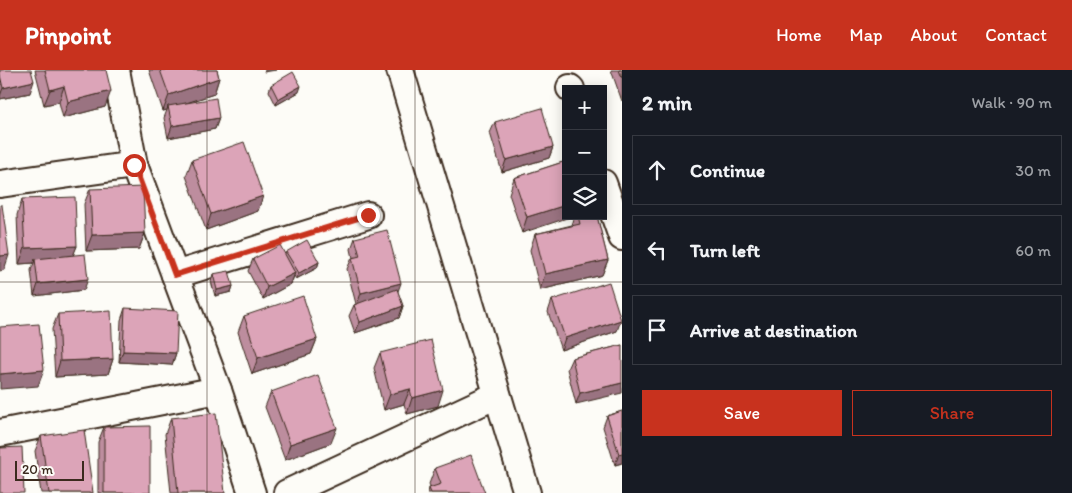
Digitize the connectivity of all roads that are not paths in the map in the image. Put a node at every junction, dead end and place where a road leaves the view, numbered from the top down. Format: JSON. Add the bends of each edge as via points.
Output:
{"nodes":[{"id":1,"x":116,"y":70,"type":"edge"},
{"id":2,"x":400,"y":70,"type":"edge"},
{"id":3,"x":134,"y":165,"type":"junction"},
{"id":4,"x":0,"y":184,"type":"edge"},
{"id":5,"x":607,"y":194,"type":"edge"},
{"id":6,"x":368,"y":215,"type":"dead end"},
{"id":7,"x":622,"y":237,"type":"edge"},
{"id":8,"x":175,"y":275,"type":"junction"},
{"id":9,"x":218,"y":390,"type":"junction"},
{"id":10,"x":497,"y":395,"type":"junction"},
{"id":11,"x":0,"y":433,"type":"edge"},
{"id":12,"x":252,"y":493,"type":"edge"},
{"id":13,"x":287,"y":493,"type":"edge"},
{"id":14,"x":527,"y":493,"type":"edge"}],
"edges":[{"from":1,"to":3,"type":"street"},
{"from":2,"to":10,"type":"street"},
{"from":3,"to":4,"type":"street"},
{"from":3,"to":8,"type":"street"},
{"from":5,"to":7,"type":"street"},
{"from":6,"to":8,"type":"street"},
{"from":8,"to":9,"type":"street"},
{"from":9,"to":11,"type":"street"},
{"from":9,"to":12,"type":"street"},
{"from":10,"to":13,"type":"street"},
{"from":10,"to":14,"type":"street"}]}
